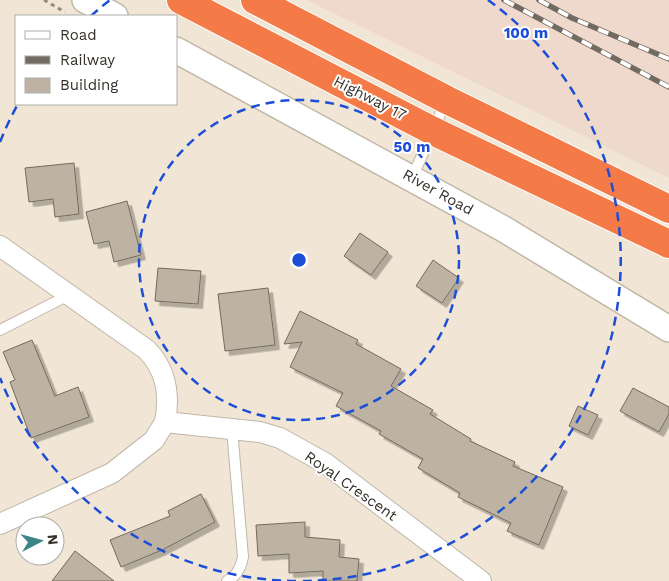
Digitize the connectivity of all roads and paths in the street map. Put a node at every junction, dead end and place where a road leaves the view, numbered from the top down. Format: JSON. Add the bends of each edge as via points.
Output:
{"nodes":[{"id":1,"x":44,"y":0,"type":"edge"},
{"id":2,"x":181,"y":0,"type":"edge"},
{"id":3,"x":255,"y":0,"type":"edge"},
{"id":4,"x":76,"y":6,"type":"edge"},
{"id":5,"x":111,"y":15,"type":"edge"},
{"id":6,"x":178,"y":51,"type":"edge"},
{"id":7,"x":447,"y":100,"type":"junction"},
{"id":8,"x":433,"y":131,"type":"junction"},
{"id":9,"x":412,"y":178,"type":"junction"},
{"id":10,"x":669,"y":209,"type":"edge"},
{"id":11,"x":669,"y":244,"type":"edge"},
{"id":12,"x":0,"y":246,"type":"edge"},
{"id":13,"x":69,"y":295,"type":"junction"},
{"id":14,"x":669,"y":329,"type":"edge"},
{"id":15,"x":0,"y":330,"type":"edge"},
{"id":16,"x":165,"y":422,"type":"junction"},
{"id":17,"x":232,"y":428,"type":"junction"},
{"id":18,"x":0,"y":524,"type":"edge"},
{"id":19,"x":227,"y":581,"type":"edge"},
{"id":20,"x":481,"y":581,"type":"edge"}],
"edges":[{"from":1,"to":4,"type":"path"},
{"from":2,"to":8,"type":"highway","name":"Highway 17"},
{"from":3,"to":7,"type":"highway"},
{"from":4,"to":5,"type":"street"},
{"from":6,"to":9,"type":"street","name":"River Road"},
{"from":7,"to":8,"type":"lane"},
{"from":7,"to":10,"type":"highway"},
{"from":8,"to":9,"type":"lane"},
{"from":8,"to":11,"type":"highway","name":"Highway 17"},
{"from":9,"to":14,"type":"street","name":"River Road"},
{"from":12,"to":13,"type":"street"},
{"from":13,"to":15,"type":"lane"},
{"from":13,"to":16,"type":"street","via":[[154,357],[166,386]]},
{"from":16,"to":17,"type":"street","name":"Royal Crescent"},
{"from":16,"to":18,"type":"street","via":[[154,440],[112,473]]},
{"from":17,"to":19,"type":"lane","via":[[243,557],[238,572]]},
{"from":17,"to":20,"type":"street","name":"Royal Crescent","via":[[280,438],[324,463]]}]}
